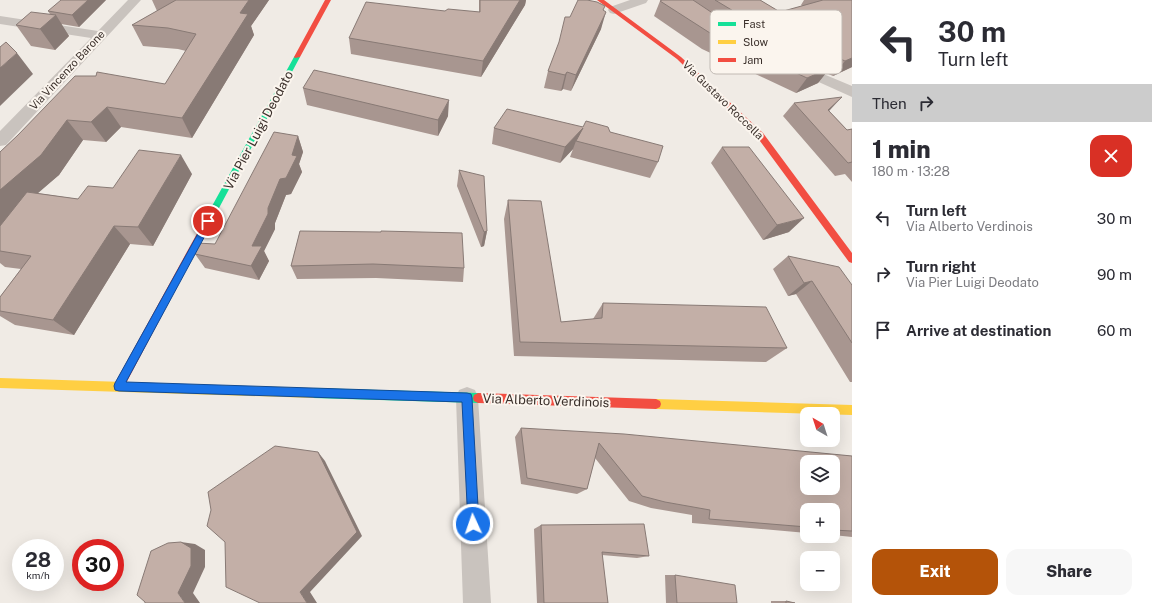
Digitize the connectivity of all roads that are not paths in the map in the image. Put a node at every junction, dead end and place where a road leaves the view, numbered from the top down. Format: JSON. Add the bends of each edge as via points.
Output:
{"nodes":[{"id":1,"x":134,"y":0,"type":"edge"},
{"id":2,"x":328,"y":0,"type":"edge"},
{"id":3,"x":600,"y":0,"type":"edge"},
{"id":4,"x":642,"y":0,"type":"edge"},
{"id":5,"x":614,"y":10,"type":"junction"},
{"id":6,"x":0,"y":20,"type":"edge"},
{"id":7,"x":101,"y":35,"type":"junction"},
{"id":8,"x":813,"y":74,"type":"edge"},
{"id":9,"x":852,"y":92,"type":"edge"},
{"id":10,"x":0,"y":141,"type":"edge"},
{"id":11,"x":852,"y":260,"type":"edge"},
{"id":12,"x":0,"y":383,"type":"edge"},
{"id":13,"x":119,"y":386,"type":"junction"},
{"id":14,"x":467,"y":398,"type":"junction"},
{"id":15,"x":852,"y":410,"type":"edge"},
{"id":16,"x":477,"y":603,"type":"edge"}],
"edges":[{"from":1,"to":7,"type":"street","name":"Via Vincenzo Barone"},
{"from":2,"to":13,"type":"street","name":"Via Pier Luigi Deodato"},
{"from":3,"to":5,"type":"street","name":"Via Gustavo Roccella"},
{"from":4,"to":5,"type":"street"},
{"from":5,"to":11,"type":"street","name":"Via Gustavo Roccella","via":[[679,58],[760,135]]},
{"from":6,"to":7,"type":"street"},
{"from":7,"to":10,"type":"street","name":"Via Vincenzo Barone"},
{"from":8,"to":9,"type":"street"},
{"from":12,"to":13,"type":"street","name":"Via Alberto Verdinois"},
{"from":13,"to":14,"type":"street","name":"Via Alberto Verdinois"},
{"from":14,"to":15,"type":"street","name":"Via Alberto Verdinois"},
{"from":14,"to":16,"type":"street"}]}
